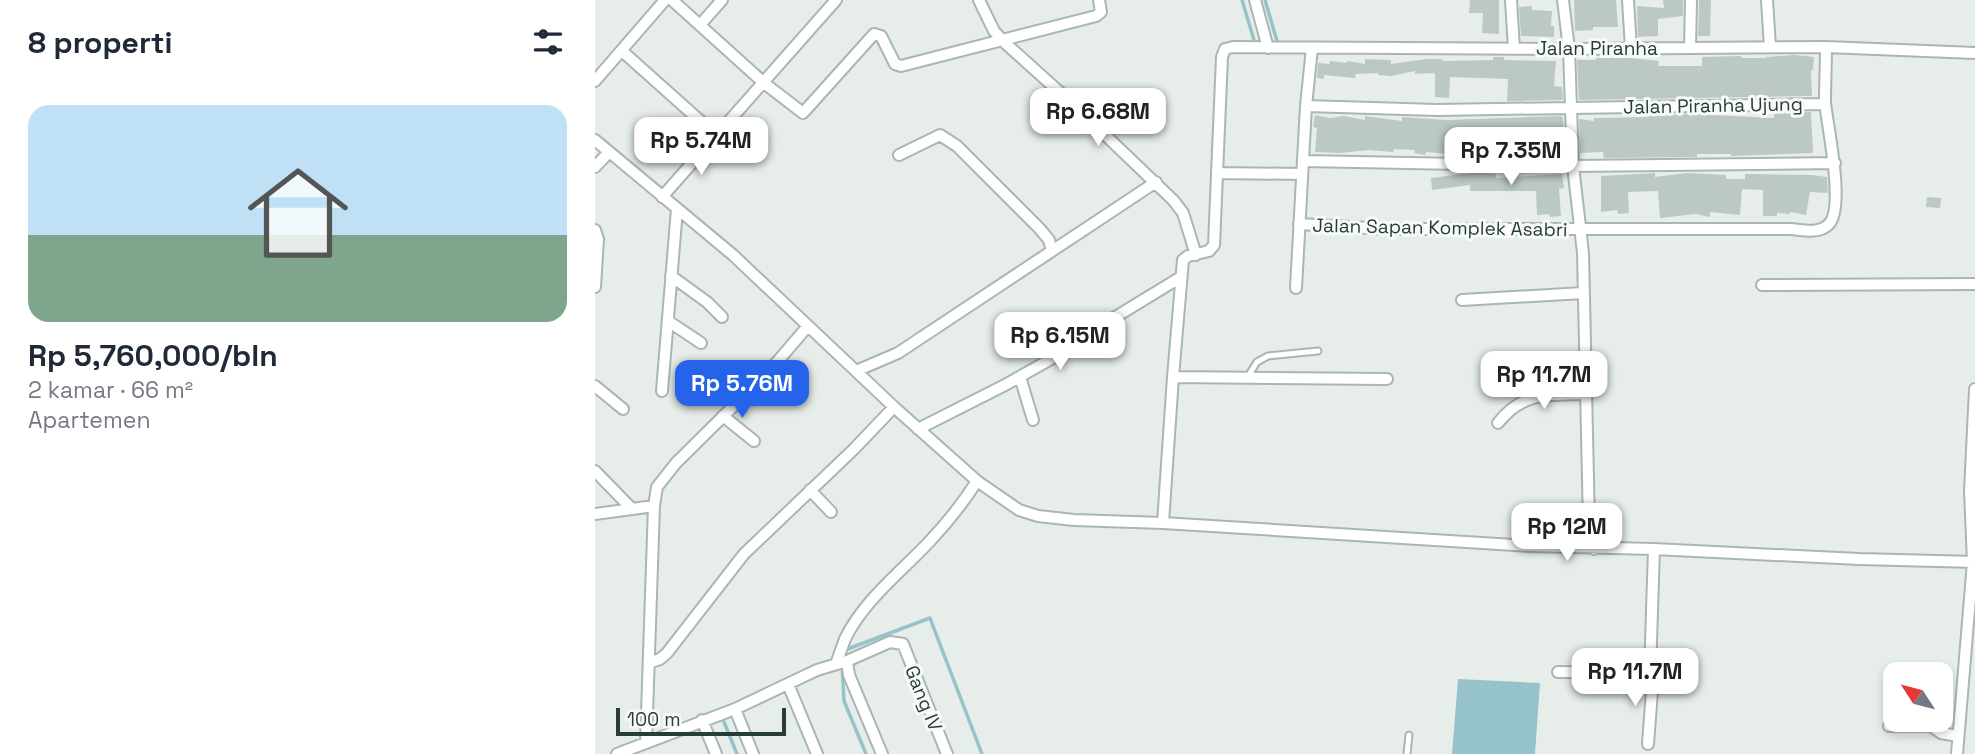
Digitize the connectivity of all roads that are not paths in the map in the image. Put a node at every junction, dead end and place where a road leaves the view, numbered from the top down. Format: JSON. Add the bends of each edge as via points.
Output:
{"nodes":[{"id":1,"x":665,"y":0,"type":"edge"},
{"id":2,"x":672,"y":0,"type":"edge"},
{"id":3,"x":722,"y":0,"type":"edge"},
{"id":4,"x":836,"y":0,"type":"edge"},
{"id":5,"x":979,"y":0,"type":"edge"},
{"id":6,"x":1099,"y":0,"type":"edge"},
{"id":7,"x":1255,"y":0,"type":"edge"},
{"id":8,"x":1511,"y":0,"type":"edge"},
{"id":9,"x":1563,"y":0,"type":"edge"},
{"id":10,"x":1627,"y":0,"type":"edge"},
{"id":11,"x":1691,"y":0,"type":"edge"},
{"id":12,"x":1767,"y":0,"type":"edge"},
{"id":13,"x":700,"y":24,"type":"junction"},
{"id":14,"x":1004,"y":41,"type":"junction"},
{"id":15,"x":1770,"y":47,"type":"junction"},
{"id":16,"x":1826,"y":47,"type":"junction"},
{"id":17,"x":1268,"y":48,"type":"junction"},
{"id":18,"x":1312,"y":48,"type":"junction"},
{"id":19,"x":1631,"y":48,"type":"junction"},
{"id":20,"x":1690,"y":48,"type":"junction"},
{"id":21,"x":1514,"y":49,"type":"junction"},
{"id":22,"x":1569,"y":49,"type":"junction"},
{"id":23,"x":622,"y":51,"type":"junction"},
{"id":24,"x":1975,"y":53,"type":"edge"},
{"id":25,"x":595,"y":81,"type":"edge"},
{"id":26,"x":764,"y":83,"type":"junction"},
{"id":27,"x":1825,"y":104,"type":"junction"},
{"id":28,"x":1306,"y":106,"type":"junction"},
{"id":29,"x":1572,"y":108,"type":"junction"},
{"id":30,"x":718,"y":133,"type":"junction"},
{"id":31,"x":595,"y":140,"type":"edge"},
{"id":32,"x":743,"y":148,"type":"dead end"},
{"id":33,"x":609,"y":152,"type":"junction"},
{"id":34,"x":899,"y":155,"type":"dead end"},
{"id":35,"x":1303,"y":161,"type":"junction"},
{"id":36,"x":1835,"y":163,"type":"junction"},
{"id":37,"x":1573,"y":166,"type":"junction"},
{"id":38,"x":595,"y":167,"type":"edge"},
{"id":39,"x":1217,"y":173,"type":"junction"},
{"id":40,"x":1302,"y":174,"type":"junction"},
{"id":41,"x":1156,"y":182,"type":"junction"},
{"id":42,"x":662,"y":197,"type":"junction"},
{"id":43,"x":677,"y":209,"type":"junction"},
{"id":44,"x":1299,"y":224,"type":"junction"},
{"id":45,"x":1581,"y":229,"type":"junction"},
{"id":46,"x":595,"y":230,"type":"edge"},
{"id":47,"x":1052,"y":251,"type":"junction"},
{"id":48,"x":1196,"y":255,"type":"junction"},
{"id":49,"x":671,"y":276,"type":"junction"},
{"id":50,"x":1181,"y":277,"type":"junction"},
{"id":51,"x":1975,"y":284,"type":"edge"},
{"id":52,"x":1762,"y":285,"type":"dead end"},
{"id":53,"x":595,"y":287,"type":"edge"},
{"id":54,"x":1296,"y":288,"type":"dead end"},
{"id":55,"x":1583,"y":293,"type":"junction"},
{"id":56,"x":1462,"y":300,"type":"dead end"},
{"id":57,"x":722,"y":317,"type":"dead end"},
{"id":58,"x":668,"y":321,"type":"junction"},
{"id":59,"x":808,"y":326,"type":"junction"},
{"id":60,"x":701,"y":343,"type":"dead end"},
{"id":61,"x":1318,"y":351,"type":"dead end"},
{"id":62,"x":856,"y":372,"type":"junction"},
{"id":63,"x":1020,"y":377,"type":"junction"},
{"id":64,"x":1173,"y":377,"type":"junction"},
{"id":65,"x":1247,"y":378,"type":"junction"},
{"id":66,"x":1387,"y":379,"type":"dead end"},
{"id":67,"x":595,"y":386,"type":"edge"},
{"id":68,"x":1975,"y":389,"type":"edge"},
{"id":69,"x":662,"y":391,"type":"dead end"},
{"id":70,"x":1585,"y":394,"type":"junction"},
{"id":71,"x":894,"y":407,"type":"junction"},
{"id":72,"x":623,"y":409,"type":"dead end"},
{"id":73,"x":723,"y":416,"type":"junction"},
{"id":74,"x":1033,"y":420,"type":"dead end"},
{"id":75,"x":1498,"y":423,"type":"dead end"},
{"id":76,"x":918,"y":429,"type":"junction"},
{"id":77,"x":754,"y":441,"type":"dead end"},
{"id":78,"x":595,"y":471,"type":"edge"},
{"id":79,"x":977,"y":481,"type":"junction"},
{"id":80,"x":810,"y":489,"type":"junction"},
{"id":81,"x":654,"y":506,"type":"junction"},
{"id":82,"x":631,"y":508,"type":"junction"},
{"id":83,"x":831,"y":512,"type":"dead end"},
{"id":84,"x":595,"y":514,"type":"edge"},
{"id":85,"x":1163,"y":523,"type":"junction"},
{"id":86,"x":1594,"y":549,"type":"junction"},
{"id":87,"x":1654,"y":549,"type":"junction"},
{"id":88,"x":1974,"y":562,"type":"edge"},
{"id":89,"x":1969,"y":659,"type":"edge"},
{"id":90,"x":841,"y":662,"type":"junction"},
{"id":91,"x":649,"y":663,"type":"junction"},
{"id":92,"x":1558,"y":672,"type":"dead end"},
{"id":93,"x":1650,"y":673,"type":"junction"},
{"id":94,"x":788,"y":684,"type":"junction"},
{"id":95,"x":735,"y":709,"type":"junction"},
{"id":96,"x":702,"y":720,"type":"junction"},
{"id":97,"x":1940,"y":732,"type":"edge"},
{"id":98,"x":1409,"y":735,"type":"dead end"},
{"id":99,"x":1958,"y":737,"type":"junction"},
{"id":100,"x":646,"y":743,"type":"junction"},
{"id":101,"x":1648,"y":744,"type":"dead end"},
{"id":102,"x":617,"y":754,"type":"edge"},
{"id":103,"x":716,"y":754,"type":"edge"},
{"id":104,"x":753,"y":754,"type":"edge"},
{"id":105,"x":817,"y":754,"type":"edge"},
{"id":106,"x":883,"y":754,"type":"edge"},
{"id":107,"x":947,"y":754,"type":"edge"},
{"id":108,"x":1408,"y":754,"type":"edge"},
{"id":109,"x":1957,"y":754,"type":"edge"}],
"edges":[{"from":1,"to":23,"type":"street"},
{"from":2,"to":13,"type":"street"},
{"from":3,"to":13,"type":"street"},
{"from":4,"to":26,"type":"street"},
{"from":5,"to":14,"type":"street"},
{"from":6,"to":14,"type":"street","via":[[1101,12],[1095,16]]},
{"from":7,"to":17,"type":"street"},
{"from":8,"to":21,"type":"street"},
{"from":9,"to":22,"type":"street"},
{"from":10,"to":19,"type":"street"},
{"from":11,"to":20,"type":"street"},
{"from":12,"to":15,"type":"street"},
{"from":13,"to":26,"type":"street"},
{"from":14,"to":26,"type":"street","via":[[901,66],[895,64],[881,36],[873,34],[803,113]]},
{"from":14,"to":41,"type":"street"},
{"from":15,"to":16,"type":"street","name":"Jalan Piranha"},
{"from":15,"to":20,"type":"street","name":"Jalan Piranha"},
{"from":16,"to":24,"type":"street","name":"Jalan Piranha"},
{"from":16,"to":27,"type":"street"},
{"from":17,"to":18,"type":"street","name":"Jalan Piranha"},
{"from":17,"to":39,"type":"street","name":"Jalan Piranha","via":[[1233,47],[1222,57]]},
{"from":18,"to":21,"type":"street","name":"Jalan Piranha"},
{"from":18,"to":28,"type":"street"},
{"from":19,"to":20,"type":"street","name":"Jalan Piranha"},
{"from":19,"to":22,"type":"street","name":"Jalan Piranha"},
{"from":21,"to":22,"type":"street","name":"Jalan Piranha"},
{"from":22,"to":29,"type":"street"},
{"from":23,"to":25,"type":"street"},
{"from":23,"to":30,"type":"street"},
{"from":26,"to":30,"type":"street"},
{"from":27,"to":29,"type":"street","name":"Jalan Piranha Ujung"},
{"from":27,"to":36,"type":"street"},
{"from":28,"to":29,"type":"street","name":"Jalan Piranha Ujung"},
{"from":28,"to":35,"type":"street"},
{"from":29,"to":37,"type":"street"},
{"from":30,"to":32,"type":"street"},
{"from":30,"to":42,"type":"street"},
{"from":31,"to":33,"type":"street"},
{"from":33,"to":38,"type":"street"},
{"from":33,"to":42,"type":"street"},
{"from":34,"to":47,"type":"street","via":[[935,136],[945,136],[1039,229]]},
{"from":35,"to":37,"type":"street"},
{"from":35,"to":40,"type":"street"},
{"from":36,"to":37,"type":"street"},
{"from":36,"to":45,"type":"street","name":"Jalan Sapan Komplek Asabri","via":[[1834,212],[1831,222],[1818,231]]},
{"from":37,"to":45,"type":"street"},
{"from":39,"to":40,"type":"street"},
{"from":39,"to":48,"type":"street","name":"Jalan Piranha","via":[[1214,244]]},
{"from":40,"to":44,"type":"street"},
{"from":41,"to":47,"type":"street"},
{"from":41,"to":48,"type":"street","via":[[1184,213]]},
{"from":42,"to":43,"type":"street"},
{"from":43,"to":49,"type":"street"},
{"from":43,"to":59,"type":"street"},
{"from":44,"to":45,"type":"street","name":"Jalan Sapan Komplek Asabri"},
{"from":44,"to":54,"type":"street"},
{"from":45,"to":55,"type":"street"},
{"from":46,"to":53,"type":"street"},
{"from":47,"to":62,"type":"street","via":[[898,353]]},
{"from":48,"to":50,"type":"street","via":[[1183,260]]},
{"from":49,"to":57,"type":"street"},
{"from":49,"to":58,"type":"street"},
{"from":50,"to":63,"type":"street"},
{"from":50,"to":64,"type":"street"},
{"from":51,"to":52,"type":"street"},
{"from":55,"to":56,"type":"street"},
{"from":55,"to":70,"type":"street"},
{"from":58,"to":60,"type":"street"},
{"from":58,"to":69,"type":"street"},
{"from":59,"to":62,"type":"street"},
{"from":59,"to":73,"type":"street"},
{"from":61,"to":65,"type":"lane","via":[[1268,356],[1257,362]]},
{"from":62,"to":71,"type":"street"},
{"from":63,"to":74,"type":"street"},
{"from":63,"to":76,"type":"street"},
{"from":64,"to":65,"type":"street"},
{"from":64,"to":85,"type":"street"},
{"from":65,"to":66,"type":"street"},
{"from":67,"to":72,"type":"street"},
{"from":68,"to":88,"type":"street","via":[[1970,491]]},
{"from":70,"to":75,"type":"street","via":[[1529,398]]},
{"from":70,"to":86,"type":"street","via":[[1590,542]]},
{"from":71,"to":76,"type":"street"},
{"from":71,"to":80,"type":"street"},
{"from":73,"to":77,"type":"street"},
{"from":73,"to":81,"type":"street","via":[[675,463],[657,487]]},
{"from":76,"to":79,"type":"street"},
{"from":78,"to":82,"type":"street"},
{"from":79,"to":85,"type":"street","via":[[1019,510],[1038,516]]},
{"from":79,"to":90,"type":"street","via":[[931,541],[863,612],[846,638]]},
{"from":80,"to":83,"type":"street"},
{"from":80,"to":91,"type":"street","via":[[744,554],[667,653]]},
{"from":81,"to":82,"type":"street"},
{"from":81,"to":91,"type":"street"},
{"from":82,"to":84,"type":"street"},
{"from":85,"to":86,"type":"street"},
{"from":86,"to":87,"type":"street"},
{"from":87,"to":88,"type":"street"},
{"from":87,"to":93,"type":"street"},
{"from":88,"to":89,"type":"street"},
{"from":89,"to":99,"type":"street"},
{"from":90,"to":94,"type":"street"},
{"from":90,"to":106,"type":"street"},
{"from":90,"to":107,"type":"street","name":"Gang IV","via":[[900,642]]},
{"from":91,"to":100,"type":"street"},
{"from":92,"to":93,"type":"street"},
{"from":93,"to":101,"type":"street"},
{"from":94,"to":95,"type":"street"},
{"from":94,"to":105,"type":"street"},
{"from":95,"to":96,"type":"street"},
{"from":95,"to":104,"type":"street"},
{"from":96,"to":100,"type":"street"},
{"from":96,"to":103,"type":"street"},
{"from":97,"to":99,"type":"street"},
{"from":98,"to":108,"type":"lane"},
{"from":99,"to":109,"type":"street"},
{"from":100,"to":102,"type":"street"}]}
